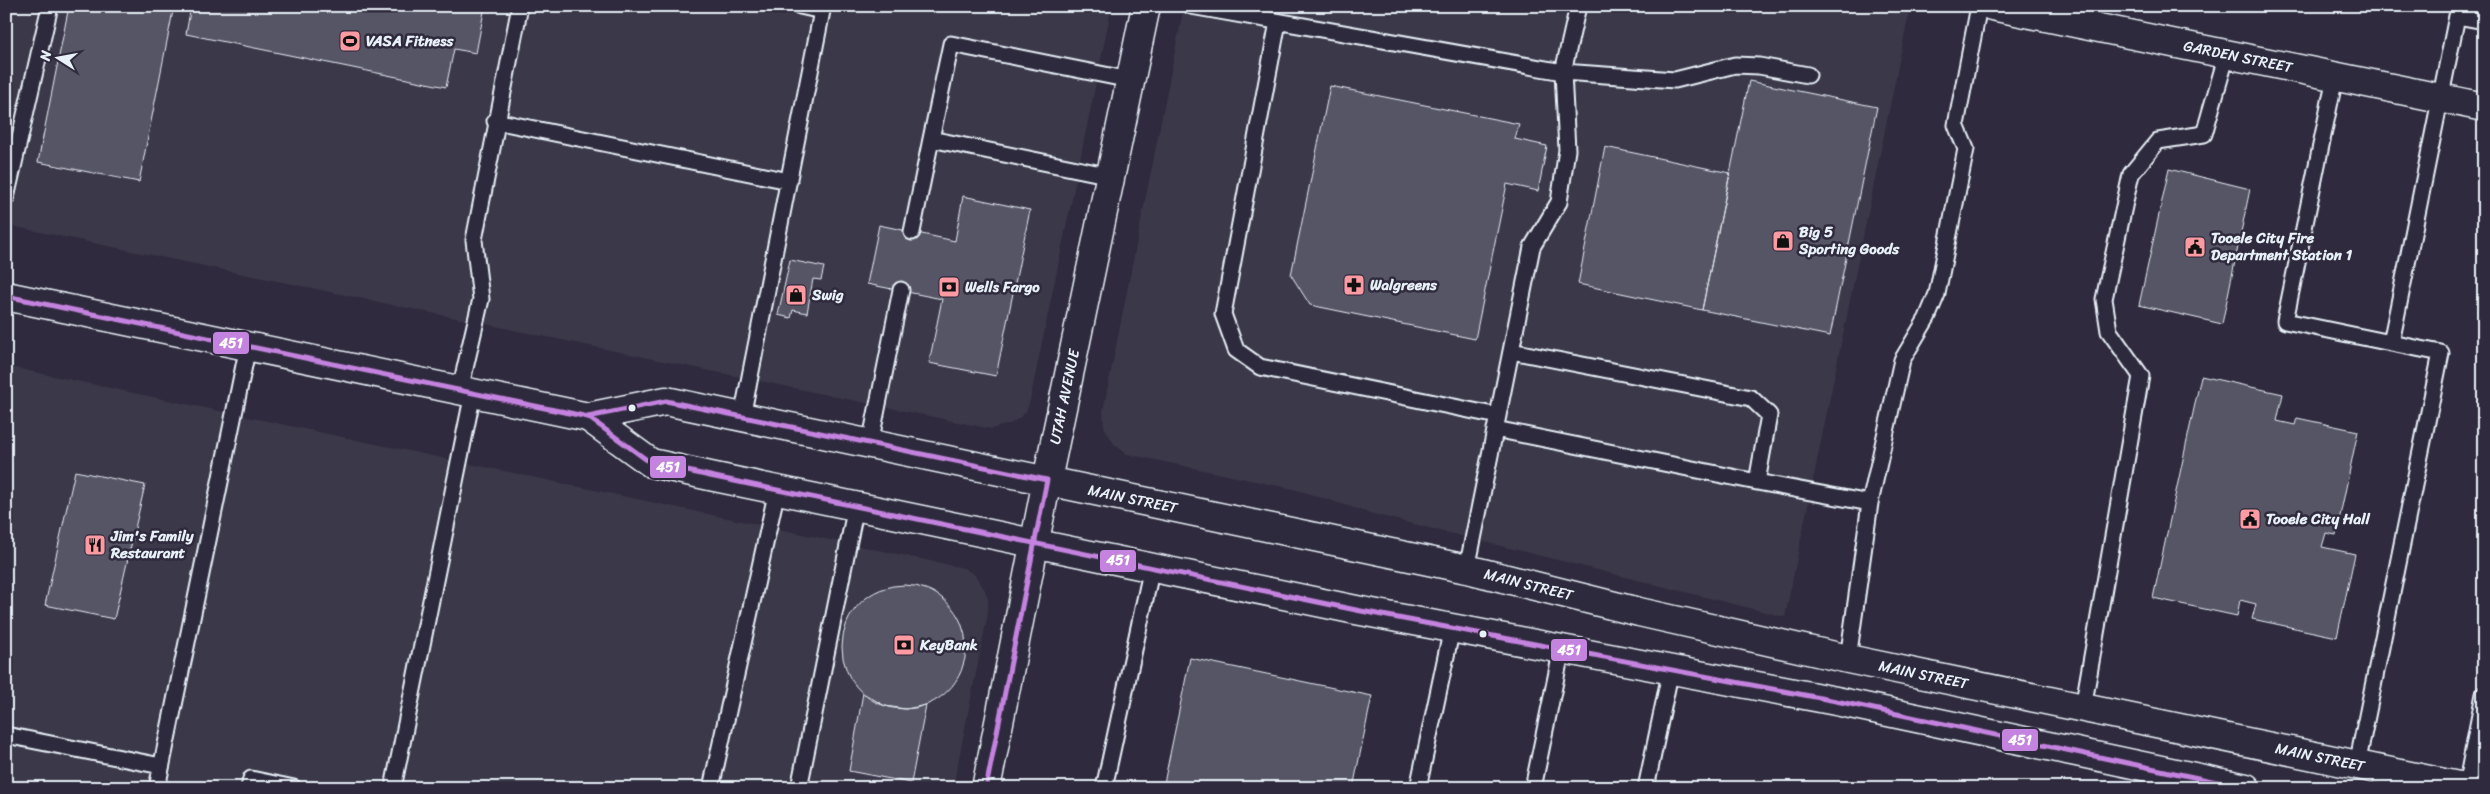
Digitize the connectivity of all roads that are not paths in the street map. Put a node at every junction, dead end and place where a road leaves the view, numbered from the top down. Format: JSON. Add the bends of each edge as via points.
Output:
{"nodes":[{"id":1,"x":50,"y":6,"type":"edge"},
{"id":2,"x":520,"y":6,"type":"edge"},
{"id":3,"x":800,"y":6,"type":"edge"},
{"id":4,"x":1146,"y":6,"type":"edge"},
{"id":5,"x":1192,"y":6,"type":"edge"},
{"id":6,"x":1578,"y":6,"type":"edge"},
{"id":7,"x":1979,"y":6,"type":"edge"},
{"id":8,"x":1992,"y":6,"type":"edge"},
{"id":9,"x":2484,"y":21,"type":"edge"},
{"id":10,"x":1278,"y":22,"type":"junction"},
{"id":11,"x":2227,"y":54,"type":"junction"},
{"id":12,"x":1563,"y":72,"type":"junction"},
{"id":13,"x":1808,"y":75,"type":"dead end"},
{"id":14,"x":2334,"y":76,"type":"junction"},
{"id":15,"x":1130,"y":80,"type":"junction"},
{"id":16,"x":2441,"y":98,"type":"junction"},
{"id":17,"x":2484,"y":107,"type":"edge"},
{"id":18,"x":495,"y":121,"type":"junction"},
{"id":19,"x":931,"y":139,"type":"junction"},
{"id":20,"x":1111,"y":176,"type":"junction"},
{"id":21,"x":789,"y":182,"type":"junction"},
{"id":22,"x":6,"y":198,"type":"edge"},
{"id":23,"x":912,"y":232,"type":"dead end"},
{"id":24,"x":901,"y":290,"type":"dead end"},
{"id":25,"x":6,"y":296,"type":"edge"},
{"id":26,"x":2391,"y":343,"type":"junction"},
{"id":27,"x":248,"y":346,"type":"junction"},
{"id":28,"x":1511,"y":351,"type":"junction"},
{"id":29,"x":466,"y":392,"type":"junction"},
{"id":30,"x":588,"y":417,"type":"junction"},
{"id":31,"x":742,"y":417,"type":"junction"},
{"id":32,"x":1496,"y":423,"type":"junction"},
{"id":33,"x":870,"y":444,"type":"junction"},
{"id":34,"x":1047,"y":480,"type":"junction"},
{"id":35,"x":1757,"y":482,"type":"junction"},
{"id":36,"x":777,"y":490,"type":"junction"},
{"id":37,"x":1870,"y":503,"type":"junction"},
{"id":38,"x":856,"y":506,"type":"junction"},
{"id":39,"x":1035,"y":543,"type":"junction"},
{"id":40,"x":1152,"y":567,"type":"junction"},
{"id":41,"x":1467,"y":569,"type":"junction"},
{"id":42,"x":1452,"y":628,"type":"junction"},
{"id":43,"x":1562,"y":648,"type":"junction"},
{"id":44,"x":1848,"y":659,"type":"junction"},
{"id":45,"x":1670,"y":669,"type":"junction"},
{"id":46,"x":2484,"y":694,"type":"edge"},
{"id":47,"x":2083,"y":708,"type":"junction"},
{"id":48,"x":6,"y":735,"type":"edge"},
{"id":49,"x":2357,"y":765,"type":"junction"},
{"id":50,"x":161,"y":766,"type":"junction"},
{"id":51,"x":2160,"y":779,"type":"edge"},
{"id":52,"x":714,"y":787,"type":"edge"},
{"id":53,"x":157,"y":788,"type":"edge"},
{"id":54,"x":249,"y":788,"type":"edge"},
{"id":55,"x":294,"y":788,"type":"edge"},
{"id":56,"x":393,"y":788,"type":"edge"},
{"id":57,"x":799,"y":788,"type":"edge"},
{"id":58,"x":986,"y":788,"type":"edge"},
{"id":59,"x":1104,"y":788,"type":"edge"},
{"id":60,"x":1418,"y":788,"type":"edge"},
{"id":61,"x":1532,"y":788,"type":"edge"},
{"id":62,"x":1646,"y":788,"type":"edge"},
{"id":63,"x":2246,"y":788,"type":"edge"},
{"id":64,"x":2467,"y":788,"type":"edge"}],
"edges":[{"from":1,"to":22,"type":"lane"},
{"from":2,"to":18,"type":"lane"},
{"from":3,"to":21,"type":"lane","via":[[822,11]]},
{"from":4,"to":15,"type":"main road","name":"UTAH AVENUE"},
{"from":5,"to":10,"type":"lane"},
{"from":6,"to":12,"type":"lane"},
{"from":7,"to":37,"type":"lane","via":[[1956,125],[1966,149],[1937,294],[1902,360]]},
{"from":8,"to":11,"type":"main road","name":"GARDEN STREET"},
{"from":9,"to":16,"type":"lane","via":[[2457,16]]},
{"from":10,"to":12,"type":"lane"},
{"from":10,"to":32,"type":"lane","via":[[1223,314],[1236,350],[1260,367]]},
{"from":11,"to":14,"type":"main road","name":"GARDEN STREET"},
{"from":11,"to":47,"type":"lane","via":[[2204,134],[2158,141],[2131,174],[2104,299],[2109,331],[2141,376]]},
{"from":12,"to":13,"type":"lane","via":[[1675,80],[1735,65]]},
{"from":12,"to":28,"type":"lane","via":[[1567,150],[1559,202],[1532,247]]},
{"from":14,"to":16,"type":"main road","name":"GARDEN STREET"},
{"from":14,"to":26,"type":"lane","via":[[2284,321]]},
{"from":15,"to":19,"type":"lane","via":[[951,44]]},
{"from":15,"to":20,"type":"main road","name":"UTAH AVENUE"},
{"from":16,"to":17,"type":"main road","name":"GARDEN STREET"},
{"from":16,"to":26,"type":"lane"},
{"from":18,"to":21,"type":"lane"},
{"from":18,"to":29,"type":"lane","via":[[474,240],[481,299]]},
{"from":19,"to":20,"type":"lane"},
{"from":19,"to":23,"type":"lane"},
{"from":20,"to":34,"type":"main road","name":"UTAH AVENUE"},
{"from":21,"to":31,"type":"lane"},
{"from":24,"to":33,"type":"lane"},
{"from":25,"to":27,"type":"main road","name":"MAIN STREET"},
{"from":26,"to":49,"type":"lane","via":[[2440,353]]},
{"from":27,"to":29,"type":"main road","name":"MAIN STREET"},
{"from":27,"to":50,"type":"lane"},
{"from":28,"to":32,"type":"lane"},
{"from":28,"to":35,"type":"lane","via":[[1751,398],[1769,415]]},
{"from":29,"to":30,"type":"main road","name":"MAIN STREET"},
{"from":29,"to":56,"type":"lane"},
{"from":30,"to":31,"type":"main road","name":"MAIN STREET","via":[[666,401]]},
{"from":30,"to":36,"type":"main road","name":"MAIN STREET","via":[[651,463]]},
{"from":31,"to":33,"type":"main road","name":"MAIN STREET"},
{"from":32,"to":35,"type":"lane"},
{"from":32,"to":41,"type":"lane"},
{"from":33,"to":34,"type":"main road","name":"MAIN STREET"},
{"from":34,"to":39,"type":"main road","name":"UTAH AVENUE"},
{"from":34,"to":41,"type":"main road","name":"MAIN STREET"},
{"from":35,"to":37,"type":"lane"},
{"from":36,"to":38,"type":"main road","name":"MAIN STREET"},
{"from":36,"to":52,"type":"lane"},
{"from":37,"to":44,"type":"lane"},
{"from":38,"to":39,"type":"main road","name":"MAIN STREET"},
{"from":38,"to":57,"type":"lane"},
{"from":39,"to":40,"type":"main road","name":"MAIN STREET"},
{"from":39,"to":58,"type":"main road","name":"UTAH AVENUE"},
{"from":40,"to":42,"type":"main road","name":"MAIN STREET"},
{"from":40,"to":59,"type":"lane"},
{"from":41,"to":44,"type":"main road","name":"MAIN STREET"},
{"from":42,"to":43,"type":"main road","name":"MAIN STREET"},
{"from":42,"to":60,"type":"lane"},
{"from":43,"to":45,"type":"main road","name":"MAIN STREET"},
{"from":43,"to":61,"type":"lane"},
{"from":44,"to":47,"type":"main road","name":"MAIN STREET"},
{"from":45,"to":51,"type":"main road","name":"MAIN STREET","via":[[1836,701]]},
{"from":45,"to":62,"type":"lane"},
{"from":46,"to":64,"type":"lane"},
{"from":47,"to":49,"type":"main road","name":"MAIN STREET"},
{"from":48,"to":50,"type":"lane"},
{"from":49,"to":64,"type":"main road","name":"MAIN STREET"},
{"from":50,"to":53,"type":"lane"},
{"from":51,"to":63,"type":"main road","name":"MAIN STREET"},
{"from":54,"to":55,"type":"lane","via":[[251,779]]}]}
